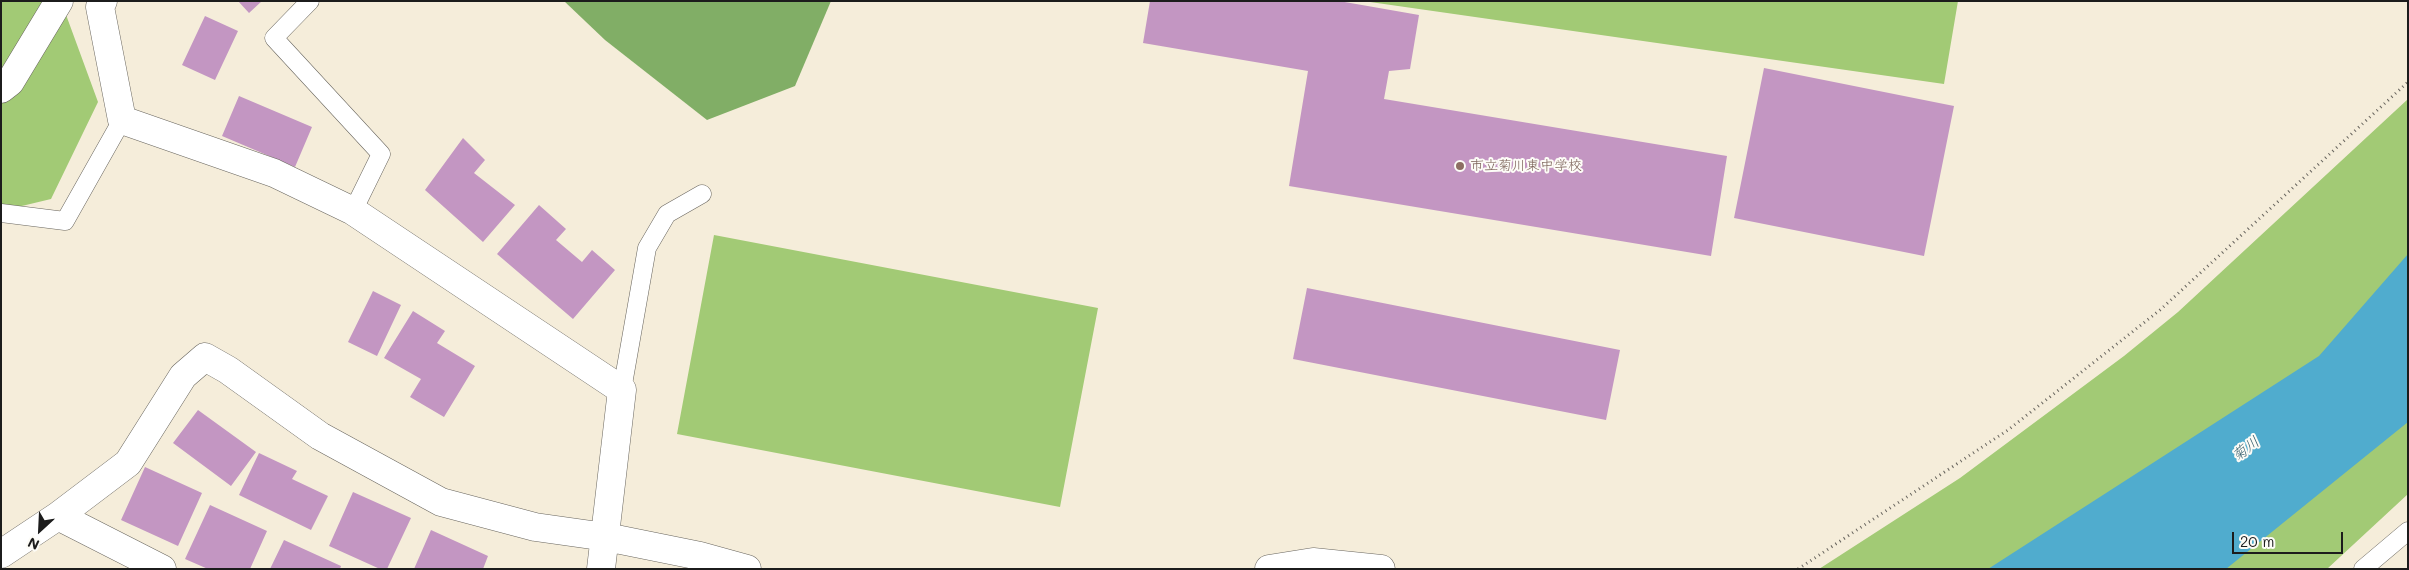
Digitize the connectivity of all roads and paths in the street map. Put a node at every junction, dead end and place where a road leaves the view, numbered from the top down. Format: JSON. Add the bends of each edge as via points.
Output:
{"nodes":[{"id":1,"x":59,"y":1,"type":"edge"},
{"id":2,"x":103,"y":1,"type":"edge"},
{"id":3,"x":310,"y":1,"type":"edge"},
{"id":4,"x":2408,"y":82,"type":"edge"},
{"id":5,"x":1,"y":89,"type":"edge"},
{"id":6,"x":122,"y":120,"type":"junction"},
{"id":7,"x":702,"y":194,"type":"dead end"},
{"id":8,"x":353,"y":210,"type":"junction"},
{"id":9,"x":1,"y":213,"type":"edge"},
{"id":10,"x":622,"y":390,"type":"junction"},
{"id":11,"x":58,"y":516,"type":"junction"},
{"id":12,"x":2408,"y":531,"type":"edge"},
{"id":13,"x":606,"y":537,"type":"junction"},
{"id":14,"x":1,"y":554,"type":"edge"},
{"id":15,"x":162,"y":569,"type":"edge"},
{"id":16,"x":601,"y":569,"type":"edge"},
{"id":17,"x":747,"y":569,"type":"edge"},
{"id":18,"x":1269,"y":569,"type":"edge"},
{"id":19,"x":1381,"y":569,"type":"edge"},
{"id":20,"x":1798,"y":569,"type":"edge"},
{"id":21,"x":2363,"y":569,"type":"edge"}],
"edges":[{"from":1,"to":5,"type":"street","via":[[10,82]]},
{"from":2,"to":6,"type":"street","via":[[100,7]]},
{"from":3,"to":8,"type":"lane","via":[[274,38],[381,154]]},
{"from":4,"to":20,"type":"path","via":[[2160,310],[2008,430]]},
{"from":6,"to":8,"type":"street","via":[[274,173]]},
{"from":6,"to":9,"type":"lane","via":[[66,220]]},
{"from":7,"to":10,"type":"lane","via":[[667,214],[647,248]]},
{"from":8,"to":10,"type":"street"},
{"from":10,"to":13,"type":"street"},
{"from":11,"to":13,"type":"street","via":[[128,463],[183,376],[205,357],[320,436],[441,502],[535,528]]},
{"from":11,"to":14,"type":"street"},
{"from":11,"to":15,"type":"street"},
{"from":12,"to":21,"type":"lane"},
{"from":13,"to":16,"type":"street"},
{"from":13,"to":17,"type":"street"},
{"from":18,"to":19,"type":"street","via":[[1313,562]]}]}
